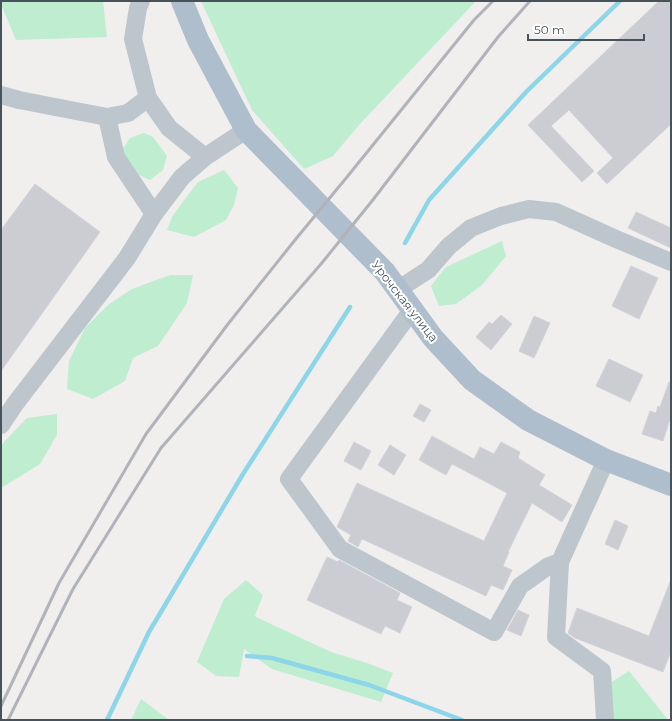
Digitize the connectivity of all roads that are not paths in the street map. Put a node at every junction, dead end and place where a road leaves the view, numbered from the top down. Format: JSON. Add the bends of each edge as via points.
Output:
{"nodes":[{"id":1,"x":141,"y":1,"type":"edge"},
{"id":2,"x":182,"y":1,"type":"edge"},
{"id":3,"x":1,"y":94,"type":"edge"},
{"id":4,"x":148,"y":98,"type":"junction"},
{"id":5,"x":107,"y":117,"type":"junction"},
{"id":6,"x":246,"y":130,"type":"junction"},
{"id":7,"x":205,"y":157,"type":"junction"},
{"id":8,"x":154,"y":214,"type":"junction"},
{"id":9,"x":671,"y":262,"type":"edge"},
{"id":10,"x":398,"y":290,"type":"junction"},
{"id":11,"x":412,"y":310,"type":"junction"},
{"id":12,"x":1,"y":425,"type":"edge"},
{"id":13,"x":606,"y":460,"type":"junction"},
{"id":14,"x":671,"y":485,"type":"edge"},
{"id":15,"x":560,"y":562,"type":"junction"},
{"id":16,"x":605,"y":720,"type":"edge"}],
"edges":[{"from":1,"to":4,"type":"street","via":[[133,39]]},
{"from":2,"to":6,"type":"main road","name":"Урочская улица","via":[[198,40]]},
{"from":3,"to":5,"type":"street","via":[[19,100]]},
{"from":4,"to":5,"type":"street","via":[[128,113]]},
{"from":4,"to":7,"type":"street","via":[[169,128]]},
{"from":5,"to":8,"type":"street","via":[[116,157]]},
{"from":6,"to":7,"type":"street"},
{"from":6,"to":10,"type":"main road","name":"Урочская улица","via":[[385,272]]},
{"from":7,"to":8,"type":"street","via":[[182,177]]},
{"from":8,"to":12,"type":"street","via":[[127,258]]},
{"from":9,"to":10,"type":"street","via":[[556,212],[529,208],[471,228],[449,246],[428,270]]},
{"from":10,"to":11,"type":"main road","name":"Урочская улица"},
{"from":11,"to":13,"type":"main road","name":"Урочская улица","via":[[433,338],[472,380],[528,420]]},
{"from":11,"to":15,"type":"street","via":[[289,479],[340,549],[494,632],[520,586],[547,567]]},
{"from":13,"to":14,"type":"main road","name":"Урочская улица"},
{"from":13,"to":15,"type":"street"},
{"from":15,"to":16,"type":"street","via":[[556,637],[602,672]]}]}
